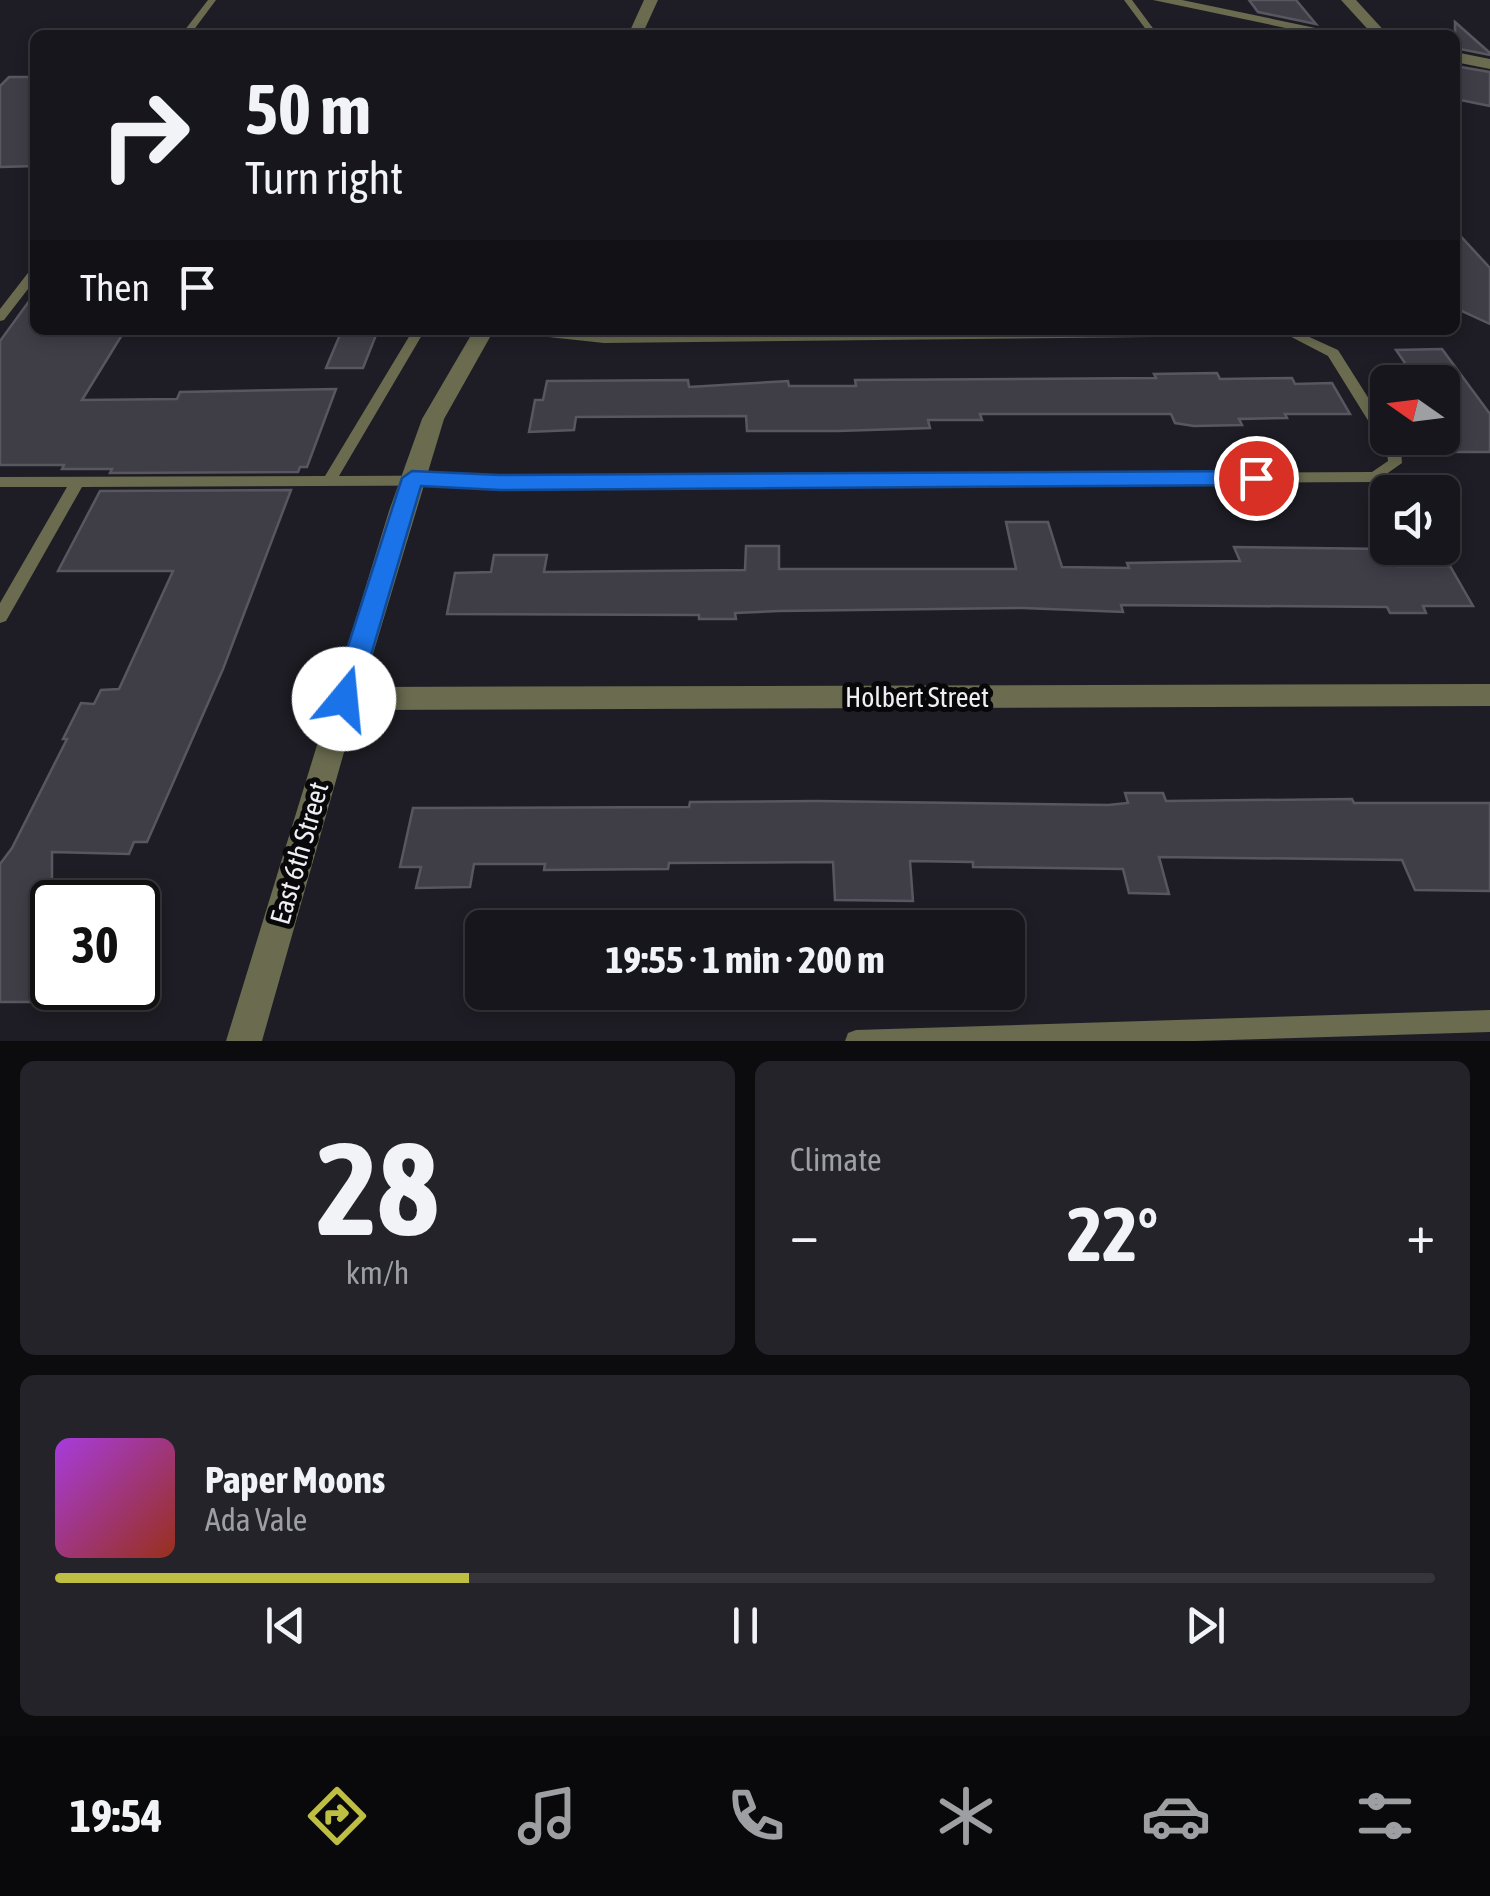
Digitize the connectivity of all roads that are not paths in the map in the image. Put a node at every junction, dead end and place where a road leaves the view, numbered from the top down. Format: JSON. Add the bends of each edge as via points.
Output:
{"nodes":[{"id":1,"x":212,"y":0,"type":"edge"},
{"id":2,"x":651,"y":0,"type":"edge"},
{"id":3,"x":1128,"y":0,"type":"edge"},
{"id":4,"x":1160,"y":0,"type":"edge"},
{"id":5,"x":1348,"y":0,"type":"edge"},
{"id":6,"x":1189,"y":3,"type":"edge"},
{"id":7,"x":189,"y":30,"type":"edge"},
{"id":8,"x":637,"y":30,"type":"edge"},
{"id":9,"x":1150,"y":30,"type":"edge"},
{"id":10,"x":1318,"y":30,"type":"edge"},
{"id":11,"x":1376,"y":30,"type":"edge"},
{"id":12,"x":1460,"y":58,"type":"edge"},
{"id":13,"x":1490,"y":64,"type":"edge"},
{"id":14,"x":30,"y":278,"type":"edge"},
{"id":15,"x":0,"y":317,"type":"edge"},
{"id":16,"x":416,"y":335,"type":"edge"},
{"id":17,"x":481,"y":335,"type":"edge"},
{"id":18,"x":593,"y":335,"type":"edge"},
{"id":19,"x":710,"y":335,"type":"edge"},
{"id":20,"x":1295,"y":335,"type":"edge"},
{"id":21,"x":412,"y":478,"type":"junction"},
{"id":22,"x":330,"y":479,"type":"junction"},
{"id":23,"x":78,"y":481,"type":"junction"},
{"id":24,"x":0,"y":482,"type":"edge"},
{"id":25,"x":0,"y":618,"type":"edge"},
{"id":26,"x":1490,"y":695,"type":"edge"},
{"id":27,"x":344,"y":699,"type":"junction"},
{"id":28,"x":1490,"y":1020,"type":"edge"},
{"id":29,"x":244,"y":1041,"type":"edge"},
{"id":30,"x":856,"y":1041,"type":"edge"}],
"edges":[{"from":1,"to":7,"type":"lane"},
{"from":2,"to":8,"type":"street"},
{"from":3,"to":9,"type":"lane"},
{"from":4,"to":6,"type":"street"},
{"from":5,"to":11,"type":"street"},
{"from":6,"to":10,"type":"street"},
{"from":12,"to":13,"type":"street"},
{"from":14,"to":15,"type":"lane"},
{"from":16,"to":22,"type":"lane"},
{"from":17,"to":21,"type":"street","name":"East 6th Street","via":[[434,418]]},
{"from":18,"to":19,"type":"street"},
{"from":20,"to":21,"type":"lane","via":[[1333,353],[1394,451],[1388,472]]},
{"from":21,"to":22,"type":"lane"},
{"from":21,"to":27,"type":"street","name":"East 6th Street"},
{"from":22,"to":23,"type":"lane"},
{"from":23,"to":24,"type":"lane"},
{"from":23,"to":25,"type":"lane"},
{"from":26,"to":27,"type":"street","name":"Holbert Street"},
{"from":27,"to":29,"type":"street","name":"East 6th Street"},
{"from":28,"to":30,"type":"lane"}]}
